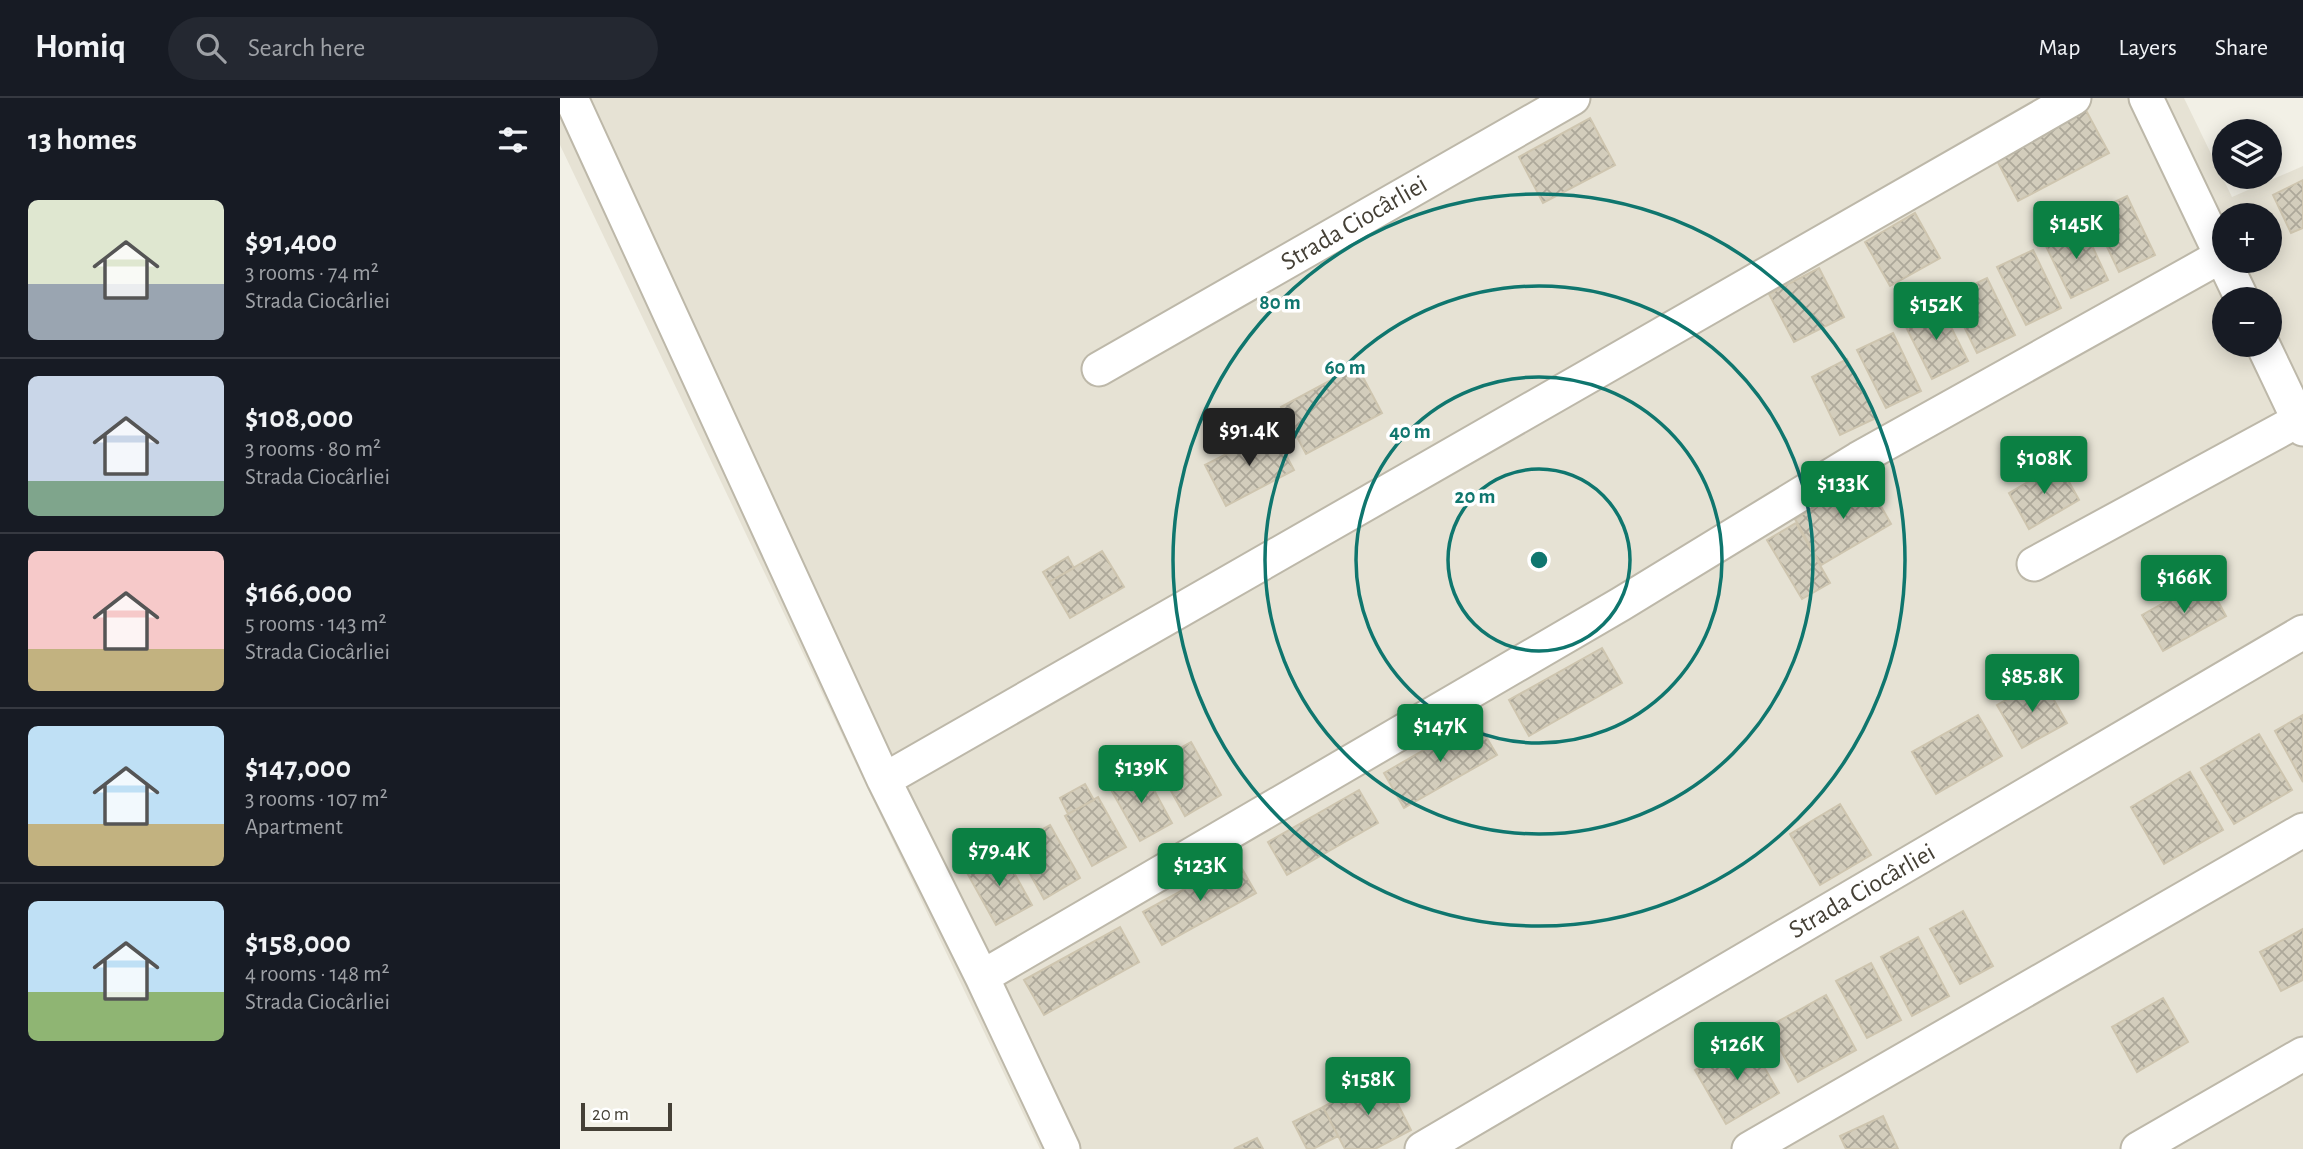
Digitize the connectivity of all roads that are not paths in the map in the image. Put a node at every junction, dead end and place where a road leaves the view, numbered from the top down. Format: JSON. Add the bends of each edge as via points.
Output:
{"nodes":[{"id":1,"x":571,"y":98,"type":"edge"},
{"id":2,"x":1573,"y":98,"type":"edge"},
{"id":3,"x":2074,"y":98,"type":"edge"},
{"id":4,"x":2146,"y":98,"type":"edge"},
{"id":5,"x":2212,"y":237,"type":"edge"},
{"id":6,"x":2212,"y":261,"type":"edge"},
{"id":7,"x":2269,"y":357,"type":"edge"},
{"id":8,"x":1099,"y":369,"type":"dead end"},
{"id":9,"x":2301,"y":425,"type":"edge"},
{"id":10,"x":2034,"y":564,"type":"dead end"},
{"id":11,"x":2303,"y":632,"type":"edge"},
{"id":12,"x":884,"y":780,"type":"junction"},
{"id":13,"x":2303,"y":830,"type":"edge"},
{"id":14,"x":982,"y":977,"type":"junction"},
{"id":15,"x":2303,"y":1054,"type":"edge"},
{"id":16,"x":1063,"y":1149,"type":"edge"},
{"id":17,"x":1422,"y":1149,"type":"edge"},
{"id":18,"x":1749,"y":1149,"type":"edge"},
{"id":19,"x":2138,"y":1149,"type":"edge"}],
"edges":[{"from":1,"to":12,"type":"street"},
{"from":2,"to":8,"type":"street","name":"Strada Ciocârliei"},
{"from":3,"to":12,"type":"street"},
{"from":4,"to":5,"type":"street"},
{"from":6,"to":14,"type":"street","via":[[1858,459],[1621,604]]},
{"from":7,"to":9,"type":"street"},
{"from":9,"to":10,"type":"street"},
{"from":11,"to":17,"type":"street","name":"Strada Ciocârliei"},
{"from":12,"to":14,"type":"street"},
{"from":13,"to":18,"type":"street"},
{"from":14,"to":16,"type":"street"},
{"from":15,"to":19,"type":"street"}]}
